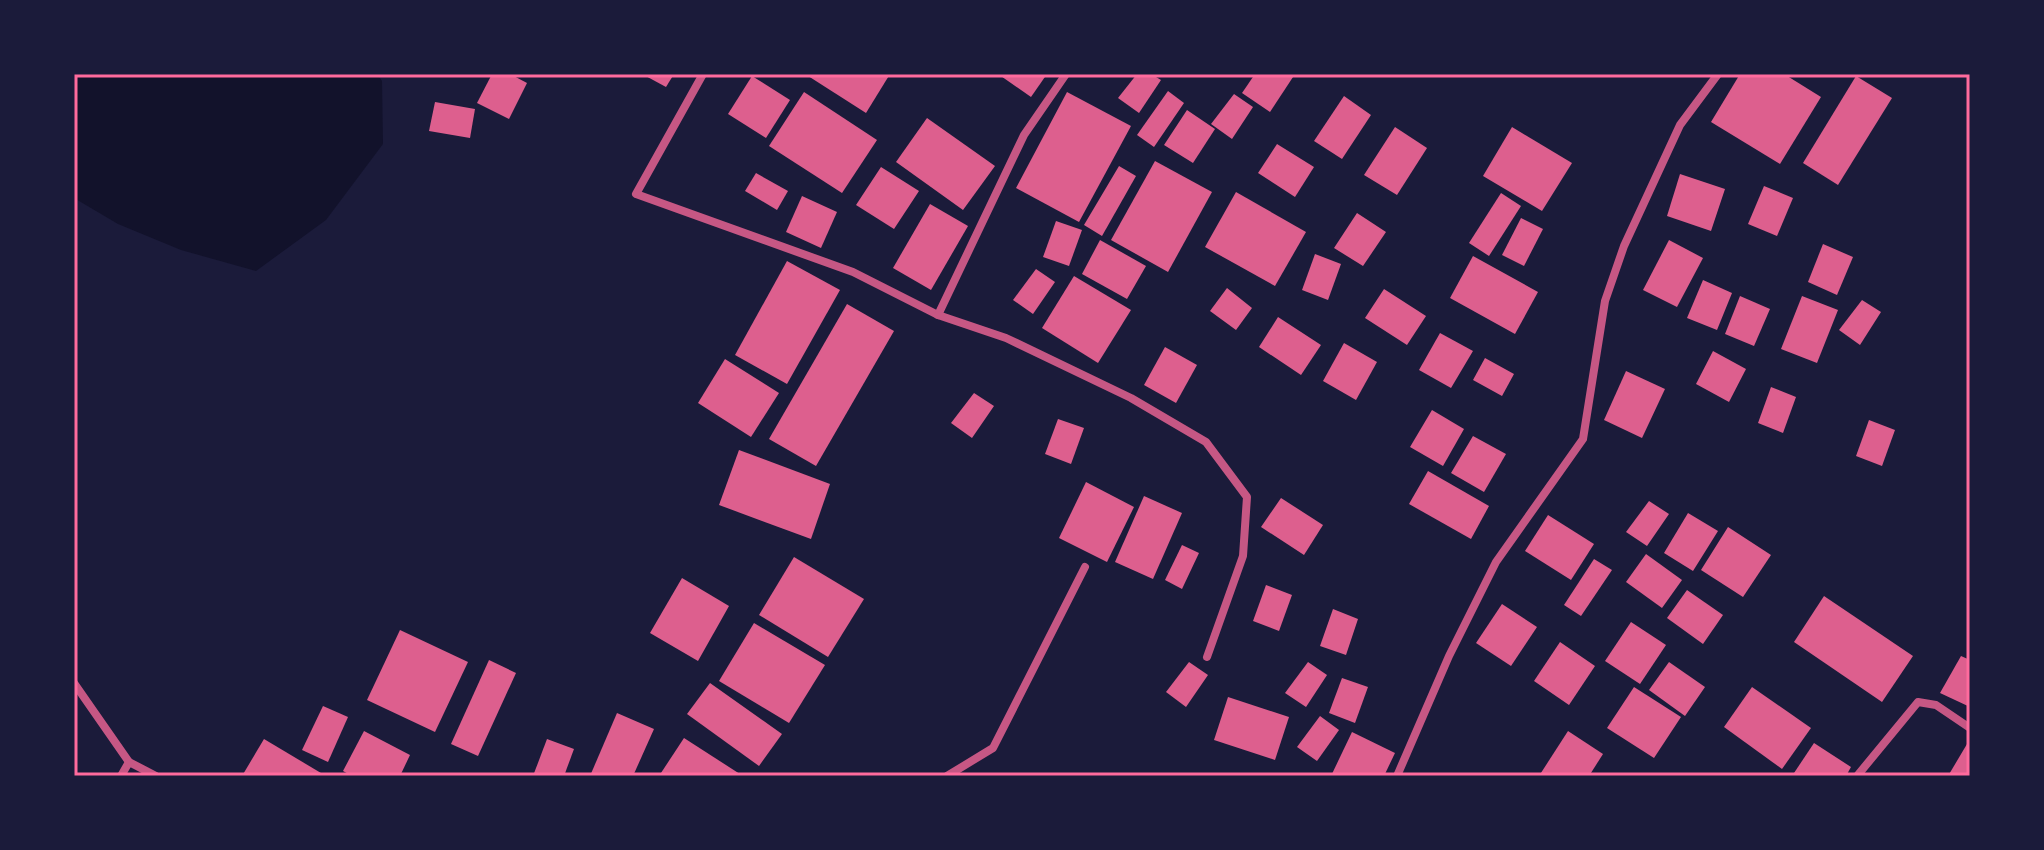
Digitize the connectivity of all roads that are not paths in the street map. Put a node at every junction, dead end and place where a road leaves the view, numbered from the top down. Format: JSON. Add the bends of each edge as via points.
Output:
{"nodes":[{"id":1,"x":703,"y":74,"type":"edge"},
{"id":2,"x":1066,"y":74,"type":"edge"},
{"id":3,"x":1718,"y":74,"type":"edge"},
{"id":4,"x":938,"y":315,"type":"junction"},
{"id":5,"x":1085,"y":567,"type":"dead end"},
{"id":6,"x":1207,"y":657,"type":"dead end"},
{"id":7,"x":74,"y":683,"type":"edge"},
{"id":8,"x":1970,"y":728,"type":"edge"},
{"id":9,"x":129,"y":762,"type":"junction"},
{"id":10,"x":121,"y":776,"type":"edge"},
{"id":11,"x":156,"y":776,"type":"edge"},
{"id":12,"x":947,"y":776,"type":"edge"},
{"id":13,"x":1397,"y":776,"type":"edge"},
{"id":14,"x":1857,"y":776,"type":"edge"}],
"edges":[{"from":1,"to":4,"type":"street","via":[[636,194],[853,272]]},
{"from":2,"to":4,"type":"street","via":[[1024,135]]},
{"from":3,"to":13,"type":"street","via":[[1680,125],[1624,246],[1605,301],[1583,439],[1496,562]]},
{"from":4,"to":6,"type":"street","via":[[1006,338],[1131,398],[1206,442],[1247,497],[1243,556]]},
{"from":5,"to":12,"type":"street","via":[[993,748]]},
{"from":7,"to":9,"type":"street"},
{"from":8,"to":14,"type":"street","via":[[1936,705],[1918,702]]},
{"from":9,"to":10,"type":"street"},
{"from":9,"to":11,"type":"street"}]}
